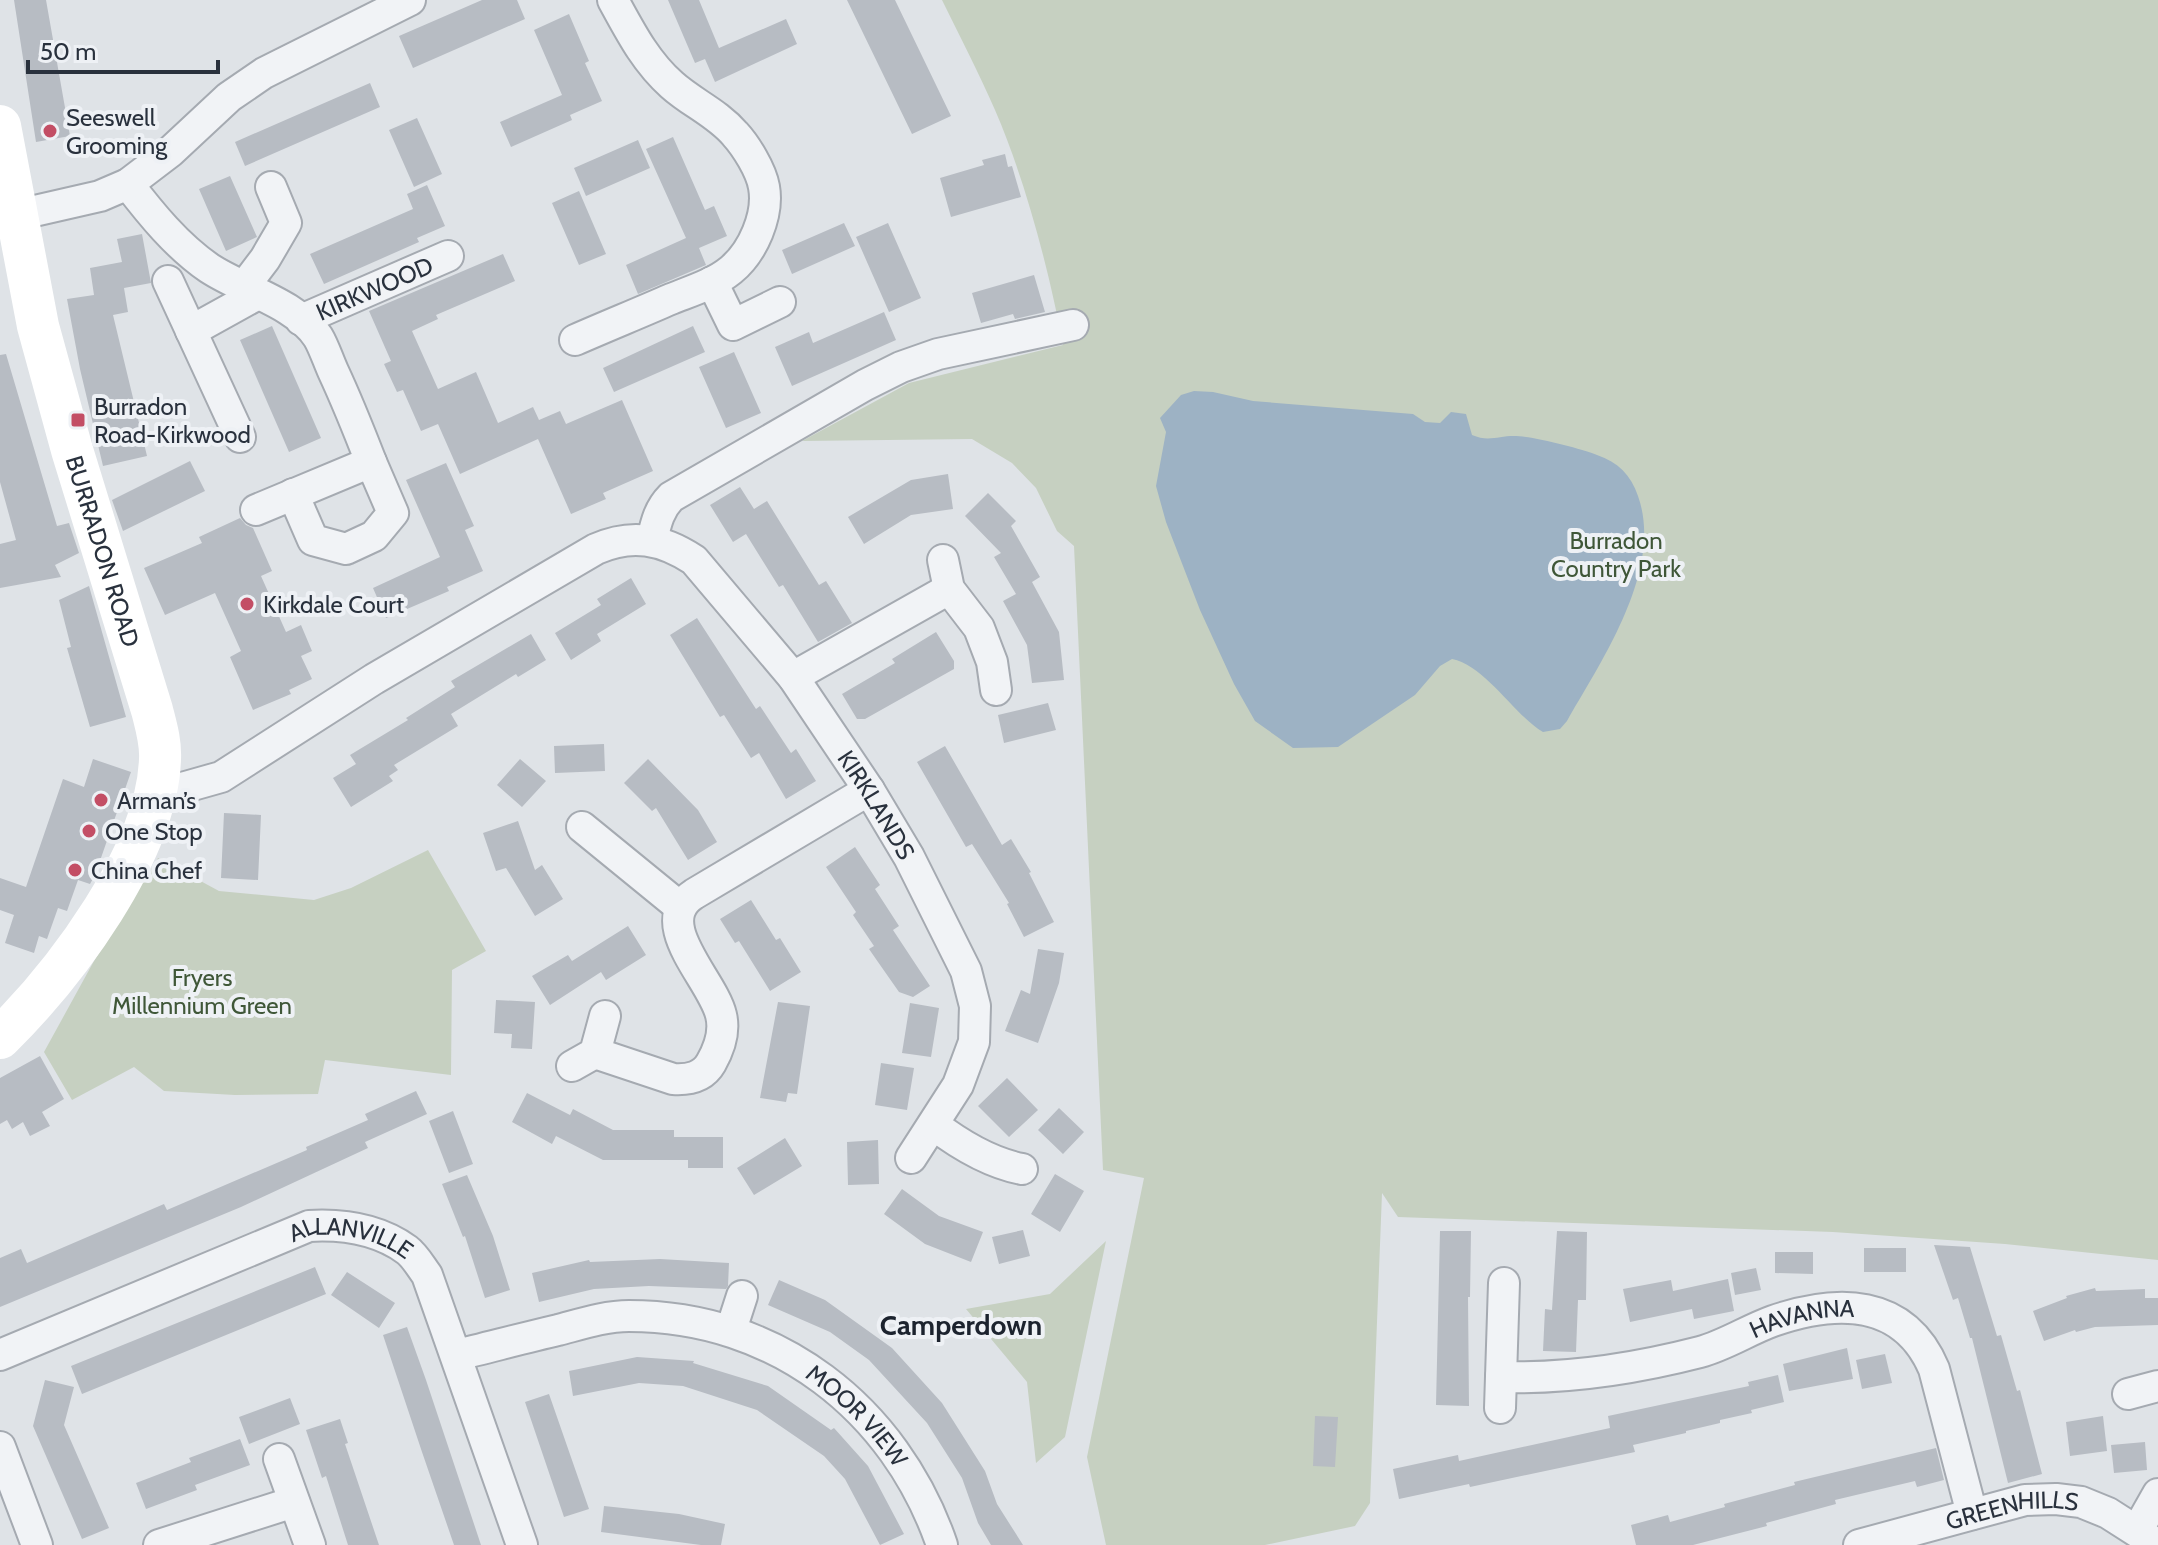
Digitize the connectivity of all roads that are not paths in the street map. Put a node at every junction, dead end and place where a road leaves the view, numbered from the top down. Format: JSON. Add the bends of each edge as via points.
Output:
{"nodes":[{"id":1,"x":410,"y":0,"type":"edge"},
{"id":2,"x":613,"y":0,"type":"edge"},
{"id":3,"x":0,"y":126,"type":"edge"},
{"id":4,"x":128,"y":184,"type":"junction"},
{"id":5,"x":271,"y":187,"type":"dead end"},
{"id":6,"x":17,"y":215,"type":"junction"},
{"id":7,"x":448,"y":256,"type":"dead end"},
{"id":8,"x":168,"y":281,"type":"dead end"},
{"id":9,"x":712,"y":282,"type":"junction"},
{"id":10,"x":250,"y":291,"type":"junction"},
{"id":11,"x":780,"y":302,"type":"dead end"},
{"id":12,"x":301,"y":320,"type":"junction"},
{"id":13,"x":1073,"y":325,"type":"dead end"},
{"id":14,"x":191,"y":331,"type":"junction"},
{"id":15,"x":575,"y":340,"type":"dead end"},
{"id":16,"x":240,"y":437,"type":"dead end"},
{"id":17,"x":371,"y":462,"type":"junction"},
{"id":18,"x":293,"y":494,"type":"junction"},
{"id":19,"x":256,"y":510,"type":"dead end"},
{"id":20,"x":652,"y":540,"type":"junction"},
{"id":21,"x":943,"y":560,"type":"dead end"},
{"id":22,"x":949,"y":589,"type":"junction"},
{"id":23,"x":793,"y":677,"type":"junction"},
{"id":24,"x":996,"y":690,"type":"dead end"},
{"id":25,"x":157,"y":787,"type":"junction"},
{"id":26,"x":869,"y":790,"type":"junction"},
{"id":27,"x":582,"y":827,"type":"dead end"},
{"id":28,"x":680,"y":907,"type":"junction"},
{"id":29,"x":605,"y":1016,"type":"dead end"},
{"id":30,"x":0,"y":1038,"type":"edge"},
{"id":31,"x":934,"y":1125,"type":"junction"},
{"id":32,"x":911,"y":1158,"type":"dead end"},
{"id":33,"x":1022,"y":1169,"type":"dead end"},
{"id":34,"x":1504,"y":1283,"type":"dead end"},
{"id":35,"x":742,"y":1296,"type":"dead end"},
{"id":36,"x":731,"y":1330,"type":"junction"},
{"id":37,"x":0,"y":1355,"type":"edge"},
{"id":38,"x":457,"y":1355,"type":"junction"},
{"id":39,"x":1501,"y":1377,"type":"junction"},
{"id":40,"x":2158,"y":1386,"type":"edge"},
{"id":41,"x":2128,"y":1394,"type":"dead end"},
{"id":42,"x":1500,"y":1408,"type":"dead end"},
{"id":43,"x":0,"y":1447,"type":"edge"},
{"id":44,"x":279,"y":1459,"type":"dead end"},
{"id":45,"x":2158,"y":1494,"type":"edge"},
{"id":46,"x":294,"y":1502,"type":"junction"},
{"id":47,"x":1972,"y":1514,"type":"junction"},
{"id":48,"x":2147,"y":1538,"type":"edge"},
{"id":49,"x":1872,"y":1543,"type":"edge"},
{"id":50,"x":37,"y":1545,"type":"edge"},
{"id":51,"x":159,"y":1545,"type":"edge"},
{"id":52,"x":310,"y":1545,"type":"edge"},
{"id":53,"x":522,"y":1545,"type":"edge"},
{"id":54,"x":942,"y":1545,"type":"edge"}],
"edges":[{"from":1,"to":4,"type":"street","via":[[264,73]]},
{"from":2,"to":9,"type":"street","via":[[650,61],[737,135],[761,177],[762,218],[752,244],[733,268]]},
{"from":3,"to":6,"type":"main road","name":"BURRADON ROAD"},
{"from":4,"to":6,"type":"street","via":[[100,196]]},
{"from":4,"to":10,"type":"street","via":[[182,245]]},
{"from":5,"to":10,"type":"street","via":[[286,223]]},
{"from":6,"to":25,"type":"main road","name":"BURRADON ROAD","via":[[38,326],[152,710],[160,750]]},
{"from":7,"to":12,"type":"street","name":"KIRKWOOD"},
{"from":8,"to":14,"type":"street"},
{"from":9,"to":11,"type":"street","via":[[733,325]]},
{"from":9,"to":15,"type":"street"},
{"from":10,"to":12,"type":"street"},
{"from":10,"to":14,"type":"street"},
{"from":12,"to":17,"type":"street","via":[[318,336]]},
{"from":13,"to":20,"type":"street","via":[[938,354],[865,385],[671,497],[656,520]]},
{"from":14,"to":16,"type":"street"},
{"from":17,"to":18,"type":"street"},
{"from":17,"to":18,"type":"street","via":[[393,513],[374,536],[346,549],[313,540]]},
{"from":18,"to":19,"type":"street"},
{"from":20,"to":23,"type":"street","name":"KIRKLANDS","via":[[694,560]]},
{"from":20,"to":25,"type":"street","name":"KIRKLANDS","via":[[632,538],[596,549],[374,679],[221,777],[182,788]]},
{"from":21,"to":22,"type":"street"},
{"from":22,"to":23,"type":"street"},
{"from":22,"to":24,"type":"street","via":[[979,628]]},
{"from":23,"to":26,"type":"street","name":"KIRKLANDS"},
{"from":25,"to":30,"type":"main road","name":"BURRADON ROAD","via":[[143,831],[96,922]]},
{"from":26,"to":28,"type":"street"},
{"from":26,"to":31,"type":"street","name":"KIRKLANDS","via":[[909,857],[972,990],[974,1042],[958,1085]]},
{"from":27,"to":28,"type":"street"},
{"from":28,"to":29,"type":"street","via":[[680,934],[722,1017],[713,1082],[584,1060]]},
{"from":31,"to":32,"type":"street","name":"KIRKLANDS"},
{"from":31,"to":33,"type":"street","via":[[997,1162]]},
{"from":34,"to":39,"type":"street"},
{"from":35,"to":36,"type":"street"},
{"from":36,"to":38,"type":"street","name":"MOOR VIEW","via":[[629,1316]]},
{"from":36,"to":54,"type":"street","name":"MOOR VIEW","via":[[800,1362],[865,1414],[909,1475]]},
{"from":37,"to":38,"type":"street","name":"ALLANVILLE","via":[[261,1243],[309,1226],[334,1224],[357,1227],[409,1251],[427,1275]]},
{"from":38,"to":53,"type":"street","name":"ALLANVILLE"},
{"from":39,"to":42,"type":"street"},
{"from":39,"to":47,"type":"street","name":"HAVANNA","via":[[1626,1368],[1702,1351],[1770,1322],[1825,1308],[1879,1312],[1899,1322],[1926,1350]]},
{"from":40,"to":41,"type":"street"},
{"from":43,"to":50,"type":"street"},
{"from":44,"to":46,"type":"street"},
{"from":45,"to":48,"type":"street"},
{"from":46,"to":51,"type":"street"},
{"from":46,"to":52,"type":"street"},
{"from":47,"to":48,"type":"street","name":"GREENHILLS","via":[[2025,1500],[2081,1502]]},
{"from":47,"to":49,"type":"street","name":"GREENHILLS"}]}
